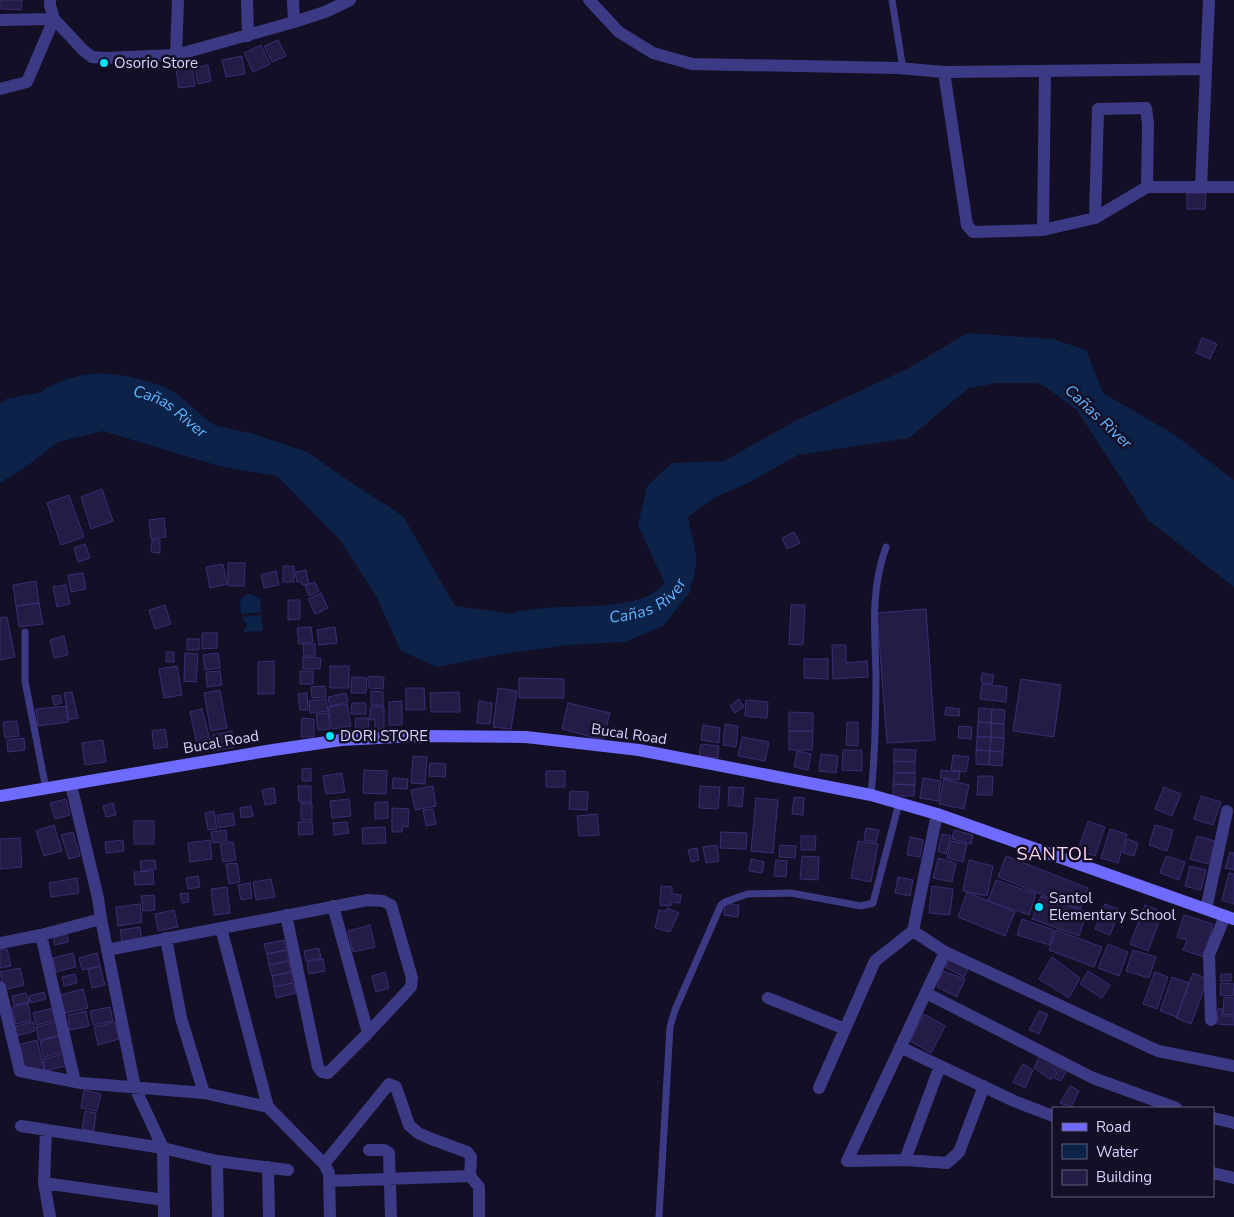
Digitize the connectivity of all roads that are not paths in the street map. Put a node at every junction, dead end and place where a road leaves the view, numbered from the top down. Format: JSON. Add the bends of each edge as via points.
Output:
{"nodes":[{"id":1,"x":50,"y":0,"type":"edge"},
{"id":2,"x":178,"y":0,"type":"edge"},
{"id":3,"x":247,"y":0,"type":"edge"},
{"id":4,"x":293,"y":0,"type":"edge"},
{"id":5,"x":350,"y":0,"type":"edge"},
{"id":6,"x":589,"y":0,"type":"edge"},
{"id":7,"x":892,"y":0,"type":"edge"},
{"id":8,"x":1209,"y":0,"type":"edge"},
{"id":9,"x":337,"y":3,"type":"edge"},
{"id":10,"x":54,"y":19,"type":"junction"},
{"id":11,"x":0,"y":20,"type":"edge"},
{"id":12,"x":294,"y":22,"type":"junction"},
{"id":13,"x":248,"y":36,"type":"junction"},
{"id":14,"x":176,"y":55,"type":"junction"},
{"id":15,"x":903,"y":69,"type":"junction"},
{"id":16,"x":1206,"y":69,"type":"junction"},
{"id":17,"x":1045,"y":71,"type":"junction"},
{"id":18,"x":944,"y":72,"type":"junction"},
{"id":19,"x":0,"y":89,"type":"edge"},
{"id":20,"x":1147,"y":187,"type":"junction"},
{"id":21,"x":1201,"y":187,"type":"junction"},
{"id":22,"x":1234,"y":188,"type":"edge"},
{"id":23,"x":1095,"y":218,"type":"junction"},
{"id":24,"x":1043,"y":230,"type":"junction"},
{"id":25,"x":886,"y":548,"type":"dead end"},
{"id":26,"x":25,"y":632,"type":"dead end"},
{"id":27,"x":71,"y":785,"type":"junction"},
{"id":28,"x":46,"y":789,"type":"junction"},
{"id":29,"x":871,"y":795,"type":"junction"},
{"id":30,"x":0,"y":796,"type":"edge"},
{"id":31,"x":900,"y":803,"type":"junction"},
{"id":32,"x":1227,"y":811,"type":"dead end"},
{"id":33,"x":937,"y":814,"type":"junction"},
{"id":34,"x":333,"y":906,"type":"junction"},
{"id":35,"x":1206,"y":909,"type":"junction"},
{"id":36,"x":286,"y":915,"type":"junction"},
{"id":37,"x":1230,"y":917,"type":"edge"},
{"id":38,"x":101,"y":919,"type":"junction"},
{"id":39,"x":221,"y":928,"type":"junction"},
{"id":40,"x":913,"y":931,"type":"junction"},
{"id":41,"x":41,"y":935,"type":"junction"},
{"id":42,"x":166,"y":938,"type":"junction"},
{"id":43,"x":0,"y":943,"type":"edge"},
{"id":44,"x":107,"y":950,"type":"junction"},
{"id":45,"x":945,"y":952,"type":"junction"},
{"id":46,"x":0,"y":987,"type":"edge"},
{"id":47,"x":926,"y":993,"type":"junction"},
{"id":48,"x":768,"y":998,"type":"dead end"},
{"id":49,"x":1210,"y":1020,"type":"dead end"},
{"id":50,"x":845,"y":1029,"type":"junction"},
{"id":51,"x":368,"y":1033,"type":"junction"},
{"id":52,"x":900,"y":1047,"type":"junction"},
{"id":53,"x":940,"y":1066,"type":"junction"},
{"id":54,"x":1234,"y":1066,"type":"edge"},
{"id":55,"x":75,"y":1082,"type":"junction"},
{"id":56,"x":984,"y":1086,"type":"junction"},
{"id":57,"x":135,"y":1088,"type":"junction"},
{"id":58,"x":819,"y":1088,"type":"dead end"},
{"id":59,"x":204,"y":1093,"type":"junction"},
{"id":60,"x":268,"y":1107,"type":"junction"},
{"id":61,"x":1173,"y":1107,"type":"edge"},
{"id":62,"x":1052,"y":1116,"type":"edge"},
{"id":63,"x":1214,"y":1118,"type":"edge"},
{"id":64,"x":1234,"y":1123,"type":"edge"},
{"id":65,"x":21,"y":1126,"type":"dead end"},
{"id":66,"x":46,"y":1130,"type":"junction"},
{"id":67,"x":163,"y":1148,"type":"junction"},
{"id":68,"x":369,"y":1150,"type":"dead end"},
{"id":69,"x":905,"y":1160,"type":"junction"},
{"id":70,"x":216,"y":1161,"type":"junction"},
{"id":71,"x":324,"y":1164,"type":"junction"},
{"id":72,"x":268,"y":1167,"type":"junction"},
{"id":73,"x":288,"y":1170,"type":"dead end"},
{"id":74,"x":1214,"y":1174,"type":"edge"},
{"id":75,"x":470,"y":1176,"type":"junction"},
{"id":76,"x":1234,"y":1178,"type":"edge"},
{"id":77,"x":390,"y":1179,"type":"junction"},
{"id":78,"x":329,"y":1181,"type":"junction"},
{"id":79,"x":44,"y":1183,"type":"junction"},
{"id":80,"x":164,"y":1200,"type":"junction"},
{"id":81,"x":50,"y":1217,"type":"edge"},
{"id":82,"x":164,"y":1217,"type":"edge"},
{"id":83,"x":218,"y":1217,"type":"edge"},
{"id":84,"x":269,"y":1217,"type":"edge"},
{"id":85,"x":330,"y":1217,"type":"edge"},
{"id":86,"x":391,"y":1217,"type":"edge"},
{"id":87,"x":479,"y":1217,"type":"edge"},
{"id":88,"x":660,"y":1217,"type":"edge"}],
"edges":[{"from":1,"to":10,"type":"street"},
{"from":2,"to":14,"type":"street"},
{"from":3,"to":13,"type":"street"},
{"from":4,"to":12,"type":"street"},
{"from":5,"to":9,"type":"street"},
{"from":6,"to":15,"type":"street","via":[[619,32],[653,53],[692,64]]},
{"from":7,"to":15,"type":"lane"},
{"from":8,"to":16,"type":"street"},
{"from":9,"to":12,"type":"street"},
{"from":10,"to":11,"type":"street"},
{"from":10,"to":14,"type":"street","via":[[92,57]]},
{"from":10,"to":19,"type":"street","via":[[28,82]]},
{"from":12,"to":13,"type":"street"},
{"from":13,"to":14,"type":"street"},
{"from":15,"to":18,"type":"street"},
{"from":16,"to":17,"type":"street"},
{"from":16,"to":21,"type":"street"},
{"from":17,"to":18,"type":"street"},
{"from":17,"to":24,"type":"street"},
{"from":18,"to":24,"type":"street","via":[[968,225],[973,232]]},
{"from":20,"to":21,"type":"street"},
{"from":20,"to":23,"type":"street"},
{"from":20,"to":23,"type":"street","via":[[1146,108],[1098,109]]},
{"from":21,"to":22,"type":"street"},
{"from":23,"to":24,"type":"street"},
{"from":25,"to":29,"type":"lane","via":[[878,568],[874,602],[875,752]]},
{"from":26,"to":28,"type":"lane","via":[[25,681]]},
{"from":27,"to":28,"type":"street","name":"Bucal Road"},
{"from":27,"to":29,"type":"street","name":"Bucal Road","via":[[341,740],[416,736],[526,737],[639,750]]},
{"from":27,"to":38,"type":"street"},
{"from":28,"to":30,"type":"street","name":"Bucal Road"},
{"from":29,"to":31,"type":"street","name":"Bucal Road"},
{"from":31,"to":33,"type":"street","name":"Bucal Road"},
{"from":31,"to":88,"type":"lane","via":[[873,903],[861,906],[791,893],[747,894],[722,906],[670,1027]]},
{"from":32,"to":35,"type":"street"},
{"from":33,"to":35,"type":"street","name":"Bucal Road"},
{"from":33,"to":40,"type":"street"},
{"from":34,"to":36,"type":"street"},
{"from":34,"to":51,"type":"street"},
{"from":34,"to":51,"type":"street","via":[[368,900],[383,901],[391,906],[412,978],[411,987]]},
{"from":35,"to":37,"type":"street","name":"Bucal Road"},
{"from":36,"to":39,"type":"street"},
{"from":36,"to":51,"type":"street","via":[[318,1067],[328,1073]]},
{"from":37,"to":49,"type":"street","via":[[1212,944],[1209,955]]},
{"from":38,"to":41,"type":"street"},
{"from":38,"to":44,"type":"street"},
{"from":39,"to":42,"type":"street"},
{"from":39,"to":60,"type":"street"},
{"from":40,"to":45,"type":"street"},
{"from":40,"to":50,"type":"street","via":[[875,960]]},
{"from":41,"to":43,"type":"street"},
{"from":41,"to":55,"type":"street"},
{"from":42,"to":44,"type":"street"},
{"from":42,"to":59,"type":"street","via":[[181,1018]]},
{"from":44,"to":57,"type":"street"},
{"from":45,"to":47,"type":"street"},
{"from":45,"to":54,"type":"street","via":[[1158,1051]]},
{"from":46,"to":55,"type":"street","via":[[20,1071]]},
{"from":47,"to":52,"type":"street"},
{"from":47,"to":61,"type":"street","via":[[1093,1078]]},
{"from":48,"to":50,"type":"street"},
{"from":50,"to":58,"type":"street"},
{"from":52,"to":53,"type":"street"},
{"from":52,"to":69,"type":"street","via":[[846,1161]]},
{"from":53,"to":56,"type":"street"},
{"from":53,"to":69,"type":"street"},
{"from":55,"to":57,"type":"street"},
{"from":56,"to":62,"type":"street"},
{"from":56,"to":69,"type":"street","via":[[959,1152],[947,1163]]},
{"from":57,"to":59,"type":"street"},
{"from":57,"to":67,"type":"street"},
{"from":59,"to":60,"type":"street"},
{"from":60,"to":71,"type":"street"},
{"from":63,"to":64,"type":"street"},
{"from":65,"to":66,"type":"street"},
{"from":66,"to":67,"type":"street"},
{"from":66,"to":79,"type":"street"},
{"from":67,"to":70,"type":"street"},
{"from":67,"to":80,"type":"street"},
{"from":68,"to":77,"type":"street","via":[[384,1150],[389,1154]]},
{"from":70,"to":72,"type":"street"},
{"from":70,"to":83,"type":"street"},
{"from":71,"to":75,"type":"street","via":[[389,1084],[396,1088],[408,1125],[423,1135],[467,1152],[471,1157]]},
{"from":71,"to":78,"type":"street"},
{"from":72,"to":73,"type":"street"},
{"from":72,"to":84,"type":"street"},
{"from":74,"to":76,"type":"street"},
{"from":75,"to":77,"type":"street"},
{"from":75,"to":87,"type":"street","via":[[479,1188]]},
{"from":77,"to":78,"type":"street"},
{"from":77,"to":86,"type":"street"},
{"from":78,"to":85,"type":"street"},
{"from":79,"to":80,"type":"street"},
{"from":79,"to":81,"type":"street"},
{"from":80,"to":82,"type":"street"}]}
